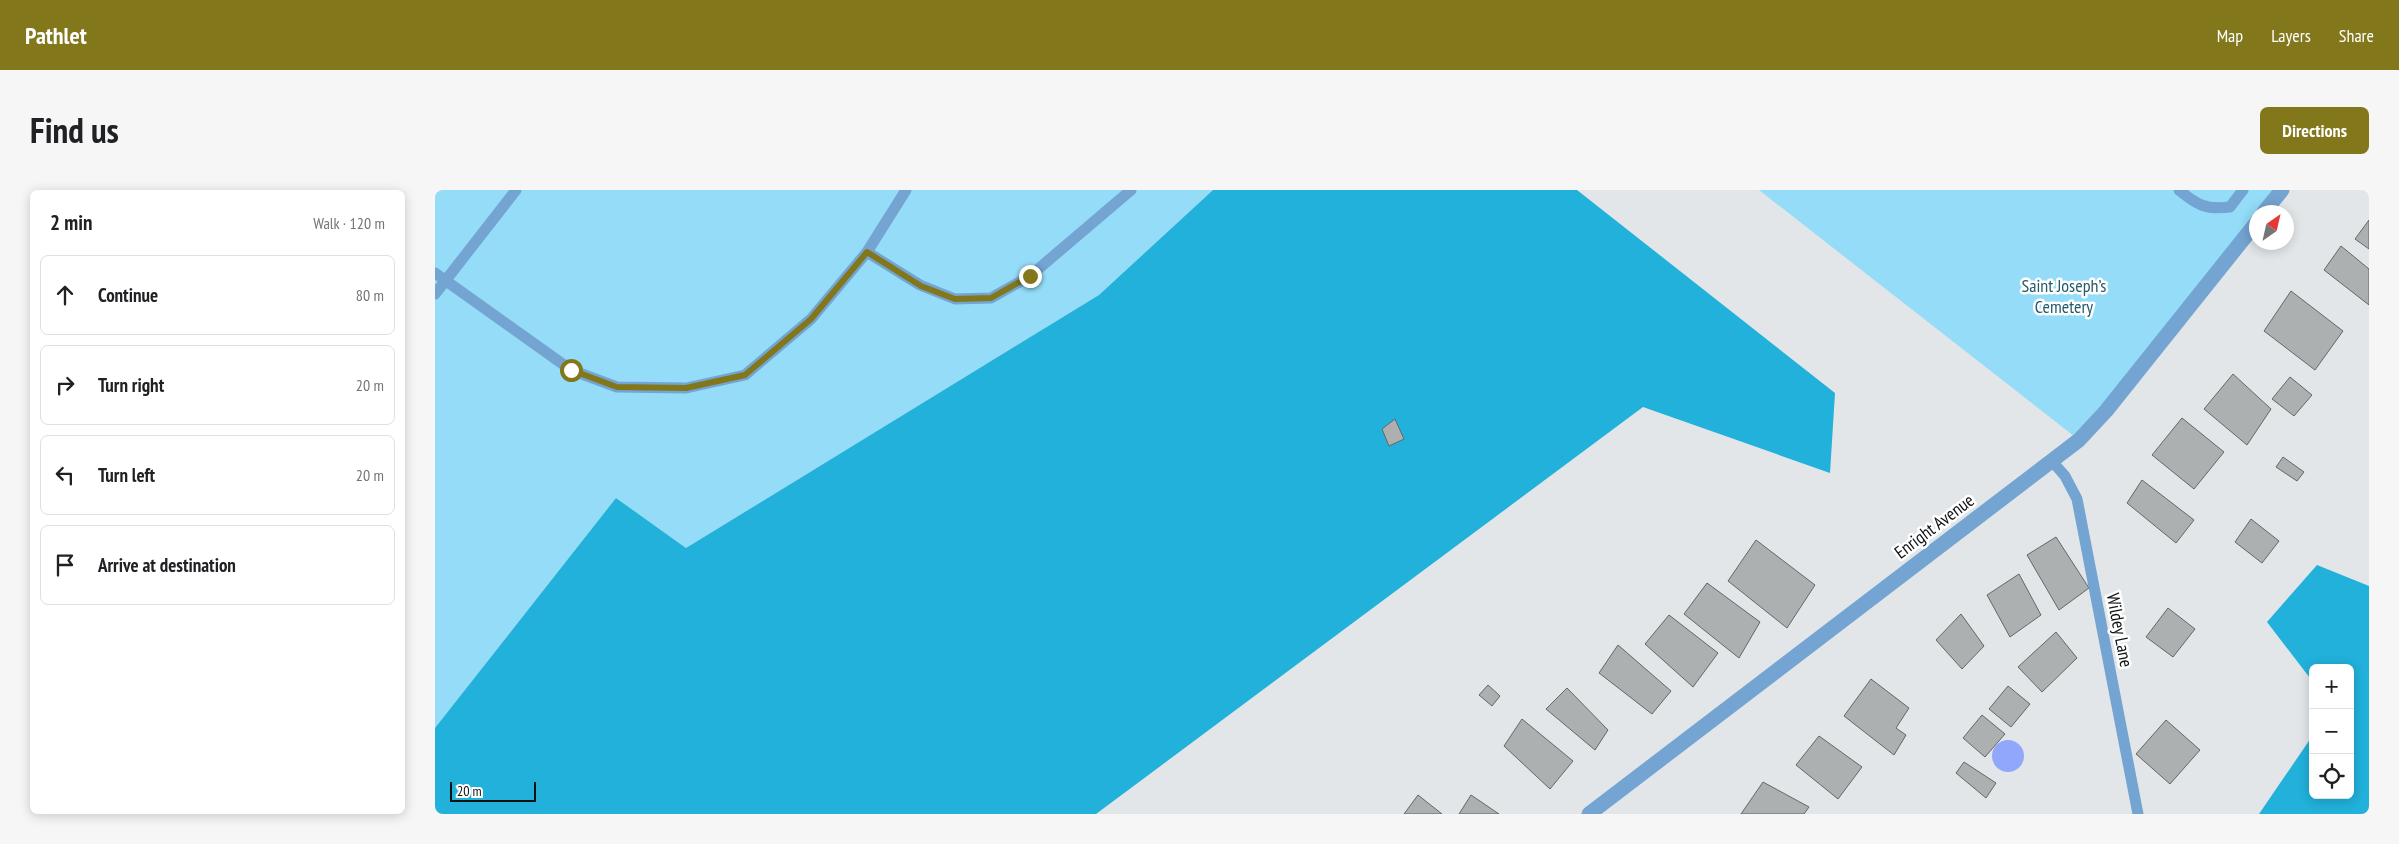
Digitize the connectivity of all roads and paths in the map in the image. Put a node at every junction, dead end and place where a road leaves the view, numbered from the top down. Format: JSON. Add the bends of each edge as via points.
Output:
{"nodes":[{"id":1,"x":516,"y":190,"type":"edge"},
{"id":2,"x":906,"y":190,"type":"edge"},
{"id":3,"x":1131,"y":190,"type":"edge"},
{"id":4,"x":2179,"y":190,"type":"edge"},
{"id":5,"x":2243,"y":190,"type":"edge"},
{"id":6,"x":2282,"y":190,"type":"edge"},
{"id":7,"x":2270,"y":205,"type":"edge"},
{"id":8,"x":2249,"y":232,"type":"edge"},
{"id":9,"x":867,"y":252,"type":"junction"},
{"id":10,"x":435,"y":273,"type":"edge"},
{"id":11,"x":445,"y":281,"type":"junction"},
{"id":12,"x":435,"y":294,"type":"edge"},
{"id":13,"x":2051,"y":460,"type":"junction"},
{"id":14,"x":1589,"y":814,"type":"edge"},
{"id":15,"x":2138,"y":814,"type":"edge"}],
"edges":[{"from":1,"to":11,"type":"lane"},
{"from":2,"to":9,"type":"lane"},
{"from":3,"to":9,"type":"lane","via":[[1030,276],[991,298],[955,299],[921,286]]},
{"from":4,"to":5,"type":"lane","via":[[2211,209],[2230,207]]},
{"from":6,"to":7,"type":"street"},
{"from":8,"to":13,"type":"street","name":"Enright Avenue","via":[[2106,411],[2079,440]]},
{"from":9,"to":11,"type":"lane","via":[[811,319],[745,375],[686,388],[617,387],[571,370]]},
{"from":10,"to":11,"type":"lane"},
{"from":11,"to":12,"type":"lane"},
{"from":13,"to":14,"type":"street","name":"Enright Avenue"},
{"from":13,"to":15,"type":"lane","name":"Wildey Lane","via":[[2065,476],[2077,499]]}]}
